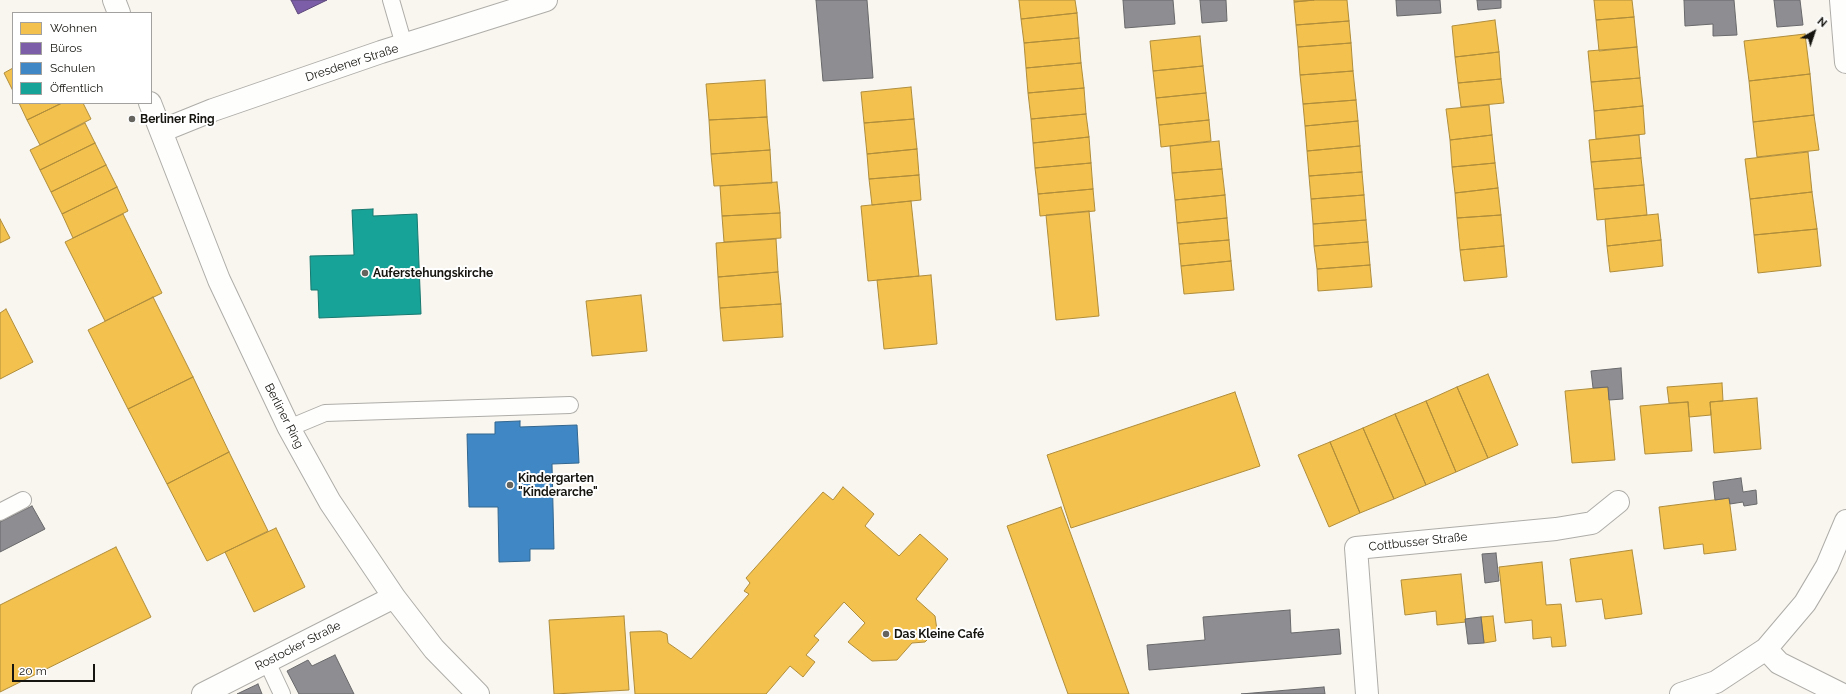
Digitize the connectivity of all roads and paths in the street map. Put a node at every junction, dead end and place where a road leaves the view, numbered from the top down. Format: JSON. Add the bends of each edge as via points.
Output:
{"nodes":[{"id":1,"x":114,"y":0,"type":"edge"},
{"id":2,"x":391,"y":0,"type":"edge"},
{"id":3,"x":546,"y":0,"type":"edge"},
{"id":4,"x":1841,"y":0,"type":"edge"},
{"id":5,"x":119,"y":12,"type":"edge"},
{"id":6,"x":404,"y":45,"type":"junction"},
{"id":7,"x":1846,"y":62,"type":"edge"},
{"id":8,"x":150,"y":104,"type":"edge"},
{"id":9,"x":161,"y":131,"type":"junction"},
{"id":10,"x":570,"y":405,"type":"dead end"},
{"id":11,"x":289,"y":428,"type":"junction"},
{"id":12,"x":23,"y":500,"type":"dead end"},
{"id":13,"x":1618,"y":502,"type":"dead end"},
{"id":14,"x":0,"y":512,"type":"edge"},
{"id":15,"x":1846,"y":521,"type":"edge"},
{"id":16,"x":394,"y":598,"type":"junction"},
{"id":17,"x":1766,"y":649,"type":"junction"},
{"id":18,"x":267,"y":662,"type":"junction"},
{"id":19,"x":203,"y":694,"type":"edge"},
{"id":20,"x":282,"y":694,"type":"edge"},
{"id":21,"x":478,"y":694,"type":"edge"},
{"id":22,"x":1367,"y":694,"type":"edge"},
{"id":23,"x":1681,"y":694,"type":"edge"},
{"id":24,"x":1841,"y":694,"type":"edge"}],
"edges":[{"from":1,"to":5,"type":"street"},
{"from":2,"to":6,"type":"lane"},
{"from":3,"to":6,"type":"street","name":"Dresdener Straße"},
{"from":4,"to":7,"type":"street"},
{"from":6,"to":9,"type":"street","name":"Dresdener Straße"},
{"from":8,"to":9,"type":"street","name":"Berliner Ring"},
{"from":9,"to":11,"type":"street","name":"Berliner Ring","via":[[219,280]]},
{"from":10,"to":11,"type":"lane","via":[[325,413]]},
{"from":11,"to":16,"type":"street","name":"Berliner Ring","via":[[330,502]]},
{"from":12,"to":14,"type":"lane"},
{"from":13,"to":22,"type":"street","name":"Cottbusser Straße","via":[[1592,523],[1556,529],[1356,548]]},
{"from":15,"to":17,"type":"street","via":[[1827,566],[1805,603]]},
{"from":16,"to":18,"type":"street","name":"Rostocker Straße"},
{"from":16,"to":21,"type":"street","name":"Berliner Ring","via":[[434,649]]},
{"from":17,"to":23,"type":"street","via":[[1716,682]]},
{"from":17,"to":24,"type":"street","via":[[1779,664]]},
{"from":18,"to":19,"type":"street","name":"Rostocker Straße"},
{"from":18,"to":20,"type":"lane"}]}
